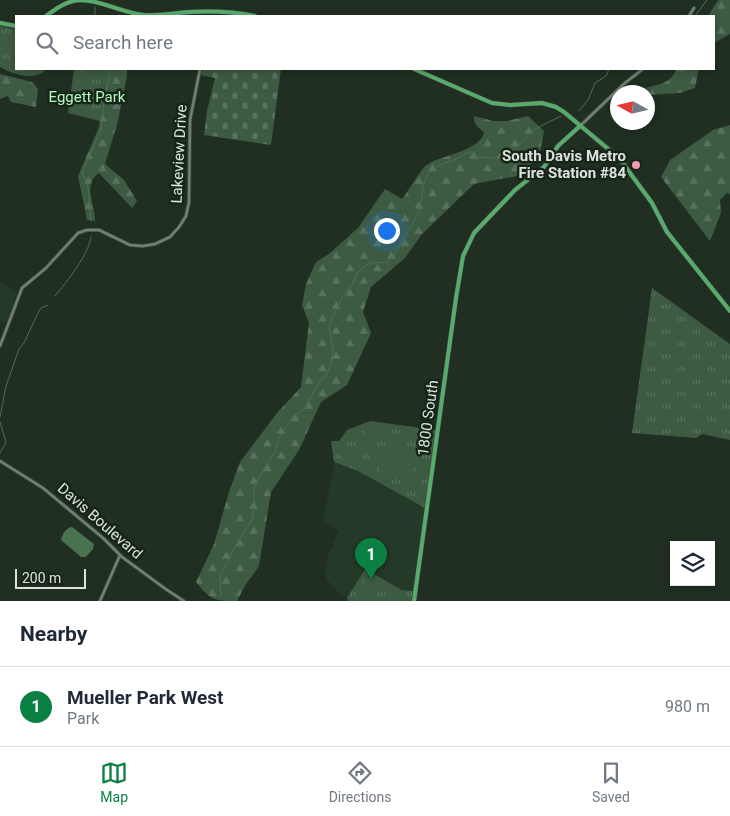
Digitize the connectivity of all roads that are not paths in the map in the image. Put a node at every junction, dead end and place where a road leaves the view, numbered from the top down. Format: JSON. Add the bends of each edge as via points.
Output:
{"nodes":[{"id":1,"x":694,"y":8,"type":"dead end"},
{"id":2,"x":189,"y":14,"type":"edge"},
{"id":3,"x":47,"y":15,"type":"edge"},
{"id":4,"x":163,"y":15,"type":"edge"},
{"id":5,"x":163,"y":15,"type":"edge"},
{"id":6,"x":248,"y":15,"type":"edge"},
{"id":7,"x":690,"y":15,"type":"edge"},
{"id":8,"x":0,"y":23,"type":"edge"},
{"id":9,"x":15,"y":26,"type":"edge"},
{"id":10,"x":200,"y":70,"type":"edge"},
{"id":11,"x":416,"y":70,"type":"edge"},
{"id":12,"x":642,"y":70,"type":"edge"},
{"id":13,"x":580,"y":126,"type":"junction"},
{"id":14,"x":730,"y":311,"type":"edge"},
{"id":15,"x":0,"y":346,"type":"edge"},
{"id":16,"x":0,"y":461,"type":"edge"},
{"id":17,"x":120,"y":555,"type":"junction"},
{"id":18,"x":100,"y":601,"type":"edge"},
{"id":19,"x":184,"y":601,"type":"edge"},
{"id":20,"x":414,"y":601,"type":"edge"}],
"edges":[{"from":1,"to":7,"type":"street"},
{"from":2,"to":5,"type":"main road"},
{"from":2,"to":6,"type":"main road"},
{"from":3,"to":4,"type":"main road","via":[[62,5],[82,0],[142,14]]},
{"from":8,"to":9,"type":"main road"},
{"from":10,"to":15,"type":"street","name":"Lakeview Drive","via":[[190,117],[189,202],[181,225],[164,240],[143,246],[123,242],[99,230],[78,234],[22,288]]},
{"from":11,"to":13,"type":"main road","via":[[496,104],[551,106]]},
{"from":12,"to":13,"type":"street"},
{"from":13,"to":14,"type":"main road","via":[[619,158],[650,200],[667,232]]},
{"from":13,"to":20,"type":"main road","name":"1800 South","via":[[560,143],[541,170],[478,227],[465,251]]},
{"from":16,"to":17,"type":"street","name":"Davis Boulevard","via":[[51,494]]},
{"from":17,"to":18,"type":"street"},
{"from":17,"to":19,"type":"street","name":"Davis Boulevard"}]}
